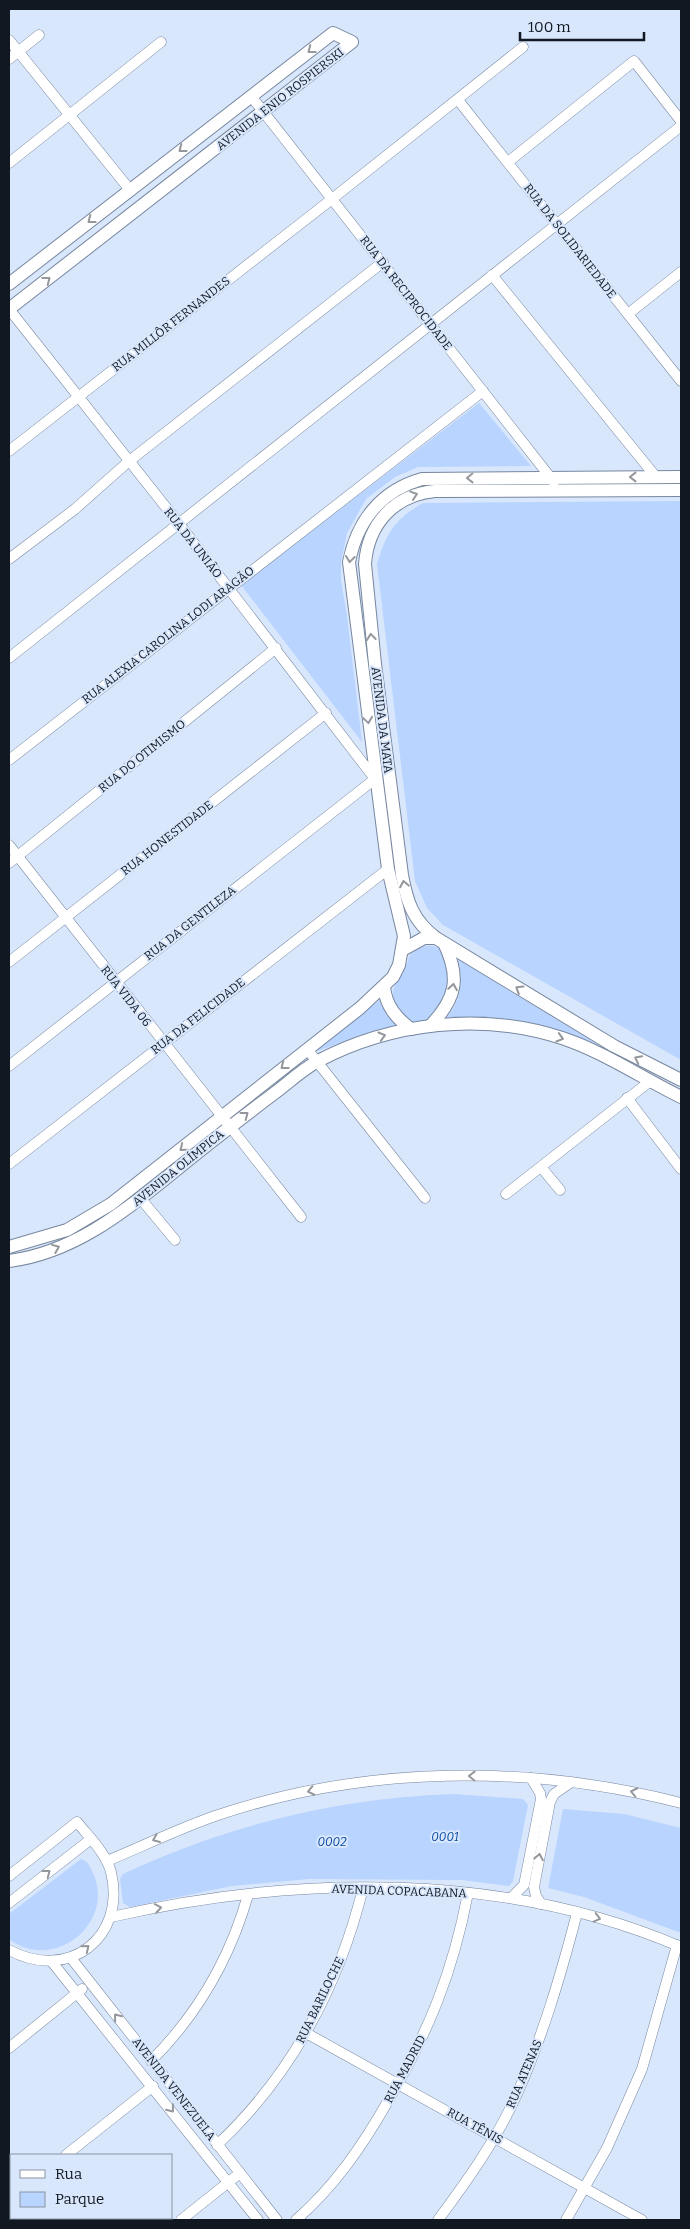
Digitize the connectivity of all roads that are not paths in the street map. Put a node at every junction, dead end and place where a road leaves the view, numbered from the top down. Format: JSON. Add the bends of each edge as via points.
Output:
{"nodes":[{"id":1,"x":39,"y":35,"type":"dead end"},
{"id":2,"x":9,"y":40,"type":"edge"},
{"id":3,"x":161,"y":42,"type":"dead end"},
{"id":4,"x":523,"y":47,"type":"dead end"},
{"id":5,"x":18,"y":52,"type":"junction"},
{"id":6,"x":9,"y":59,"type":"edge"},
{"id":7,"x":251,"y":96,"type":"junction"},
{"id":8,"x":458,"y":100,"type":"junction"},
{"id":9,"x":263,"y":111,"type":"junction"},
{"id":10,"x":70,"y":115,"type":"junction"},
{"id":11,"x":681,"y":121,"type":"edge"},
{"id":12,"x":681,"y":126,"type":"edge"},
{"id":13,"x":508,"y":162,"type":"junction"},
{"id":14,"x":9,"y":163,"type":"edge"},
{"id":15,"x":130,"y":190,"type":"junction"},
{"id":16,"x":333,"y":199,"type":"junction"},
{"id":17,"x":557,"y":224,"type":"junction"},
{"id":18,"x":383,"y":262,"type":"junction"},
{"id":19,"x":681,"y":272,"type":"edge"},
{"id":20,"x":492,"y":275,"type":"junction"},
{"id":21,"x":9,"y":284,"type":"edge"},
{"id":22,"x":9,"y":310,"type":"edge"},
{"id":23,"x":628,"y":314,"type":"junction"},
{"id":24,"x":430,"y":323,"type":"junction"},
{"id":25,"x":681,"y":381,"type":"edge"},
{"id":26,"x":483,"y":391,"type":"junction"},
{"id":27,"x":77,"y":396,"type":"junction"},
{"id":28,"x":9,"y":451,"type":"edge"},
{"id":29,"x":128,"y":462,"type":"junction"},
{"id":30,"x":551,"y":477,"type":"junction"},
{"id":31,"x":656,"y":477,"type":"junction"},
{"id":32,"x":681,"y":477,"type":"edge"},
{"id":33,"x":561,"y":490,"type":"junction"},
{"id":34,"x":681,"y":490,"type":"edge"},
{"id":35,"x":180,"y":525,"type":"junction"},
{"id":36,"x":9,"y":559,"type":"edge"},
{"id":37,"x":229,"y":588,"type":"junction"},
{"id":38,"x":276,"y":648,"type":"junction"},
{"id":39,"x":9,"y":658,"type":"edge"},
{"id":40,"x":326,"y":713,"type":"junction"},
{"id":41,"x":9,"y":760,"type":"edge"},
{"id":42,"x":373,"y":780,"type":"junction"},
{"id":43,"x":9,"y":845,"type":"edge"},
{"id":44,"x":18,"y":856,"type":"junction"},
{"id":45,"x":9,"y":863,"type":"edge"},
{"id":46,"x":388,"y":869,"type":"junction"},
{"id":47,"x":65,"y":918,"type":"junction"},
{"id":48,"x":440,"y":941,"type":"junction"},
{"id":49,"x":404,"y":949,"type":"junction"},
{"id":50,"x":9,"y":962,"type":"edge"},
{"id":51,"x":115,"y":982,"type":"junction"},
{"id":52,"x":384,"y":987,"type":"junction"},
{"id":53,"x":430,"y":1026,"type":"junction"},
{"id":54,"x":411,"y":1029,"type":"junction"},
{"id":55,"x":322,"y":1036,"type":"joint"},
{"id":56,"x":162,"y":1042,"type":"junction"},
{"id":57,"x":306,"y":1049,"type":"junction"},
{"id":58,"x":317,"y":1062,"type":"junction"},
{"id":59,"x":9,"y":1066,"type":"edge"},
{"id":60,"x":681,"y":1080,"type":"edge"},
{"id":61,"x":648,"y":1082,"type":"junction"},
{"id":62,"x":681,"y":1097,"type":"edge"},
{"id":63,"x":627,"y":1098,"type":"junction"},
{"id":64,"x":221,"y":1117,"type":"junction"},
{"id":65,"x":230,"y":1126,"type":"junction"},
{"id":66,"x":9,"y":1164,"type":"edge"},
{"id":67,"x":541,"y":1166,"type":"junction"},
{"id":68,"x":681,"y":1169,"type":"edge"},
{"id":69,"x":560,"y":1190,"type":"dead end"},
{"id":70,"x":506,"y":1194,"type":"dead end"},
{"id":71,"x":141,"y":1198,"type":"junction"},
{"id":72,"x":425,"y":1198,"type":"dead end"},
{"id":73,"x":301,"y":1217,"type":"dead end"},
{"id":74,"x":175,"y":1240,"type":"dead end"},
{"id":75,"x":9,"y":1247,"type":"edge"},
{"id":76,"x":9,"y":1261,"type":"edge"},
{"id":77,"x":531,"y":1778,"type":"junction"},
{"id":78,"x":570,"y":1783,"type":"junction"},
{"id":79,"x":681,"y":1803,"type":"edge"},
{"id":80,"x":91,"y":1839,"type":"junction"},
{"id":81,"x":107,"y":1861,"type":"junction"},
{"id":82,"x":9,"y":1876,"type":"edge"},
{"id":83,"x":363,"y":1888,"type":"junction"},
{"id":84,"x":468,"y":1893,"type":"junction"},
{"id":85,"x":248,"y":1895,"type":"junction"},
{"id":86,"x":511,"y":1898,"type":"junction"},
{"id":87,"x":9,"y":1903,"type":"edge"},
{"id":88,"x":541,"y":1904,"type":"junction"},
{"id":89,"x":577,"y":1913,"type":"junction"},
{"id":90,"x":110,"y":1917,"type":"junction"},
{"id":91,"x":679,"y":1946,"type":"edge"},
{"id":92,"x":9,"y":1950,"type":"edge"},
{"id":93,"x":71,"y":1958,"type":"junction"},
{"id":94,"x":52,"y":1962,"type":"junction"},
{"id":95,"x":90,"y":1982,"type":"junction"},
{"id":96,"x":78,"y":1992,"type":"junction"},
{"id":97,"x":306,"y":2033,"type":"junction"},
{"id":98,"x":9,"y":2048,"type":"edge"},
{"id":99,"x":151,"y":2060,"type":"junction"},
{"id":100,"x":398,"y":2084,"type":"junction"},
{"id":101,"x":153,"y":2086,"type":"junction"},
{"id":102,"x":495,"y":2137,"type":"junction"},
{"id":103,"x":217,"y":2145,"type":"junction"},
{"id":104,"x":67,"y":2154,"type":"edge"},
{"id":105,"x":240,"y":2173,"type":"junction"},
{"id":106,"x":228,"y":2183,"type":"junction"},
{"id":107,"x":586,"y":2189,"type":"junction"},
{"id":108,"x":181,"y":2220,"type":"edge"},
{"id":109,"x":258,"y":2220,"type":"edge"},
{"id":110,"x":277,"y":2220,"type":"edge"},
{"id":111,"x":296,"y":2220,"type":"edge"},
{"id":112,"x":438,"y":2220,"type":"edge"},
{"id":113,"x":566,"y":2220,"type":"edge"},
{"id":114,"x":642,"y":2220,"type":"edge"}],
"edges":[{"from":1,"to":5,"type":"street"},
{"from":2,"to":5,"type":"street"},
{"from":3,"to":10,"type":"street"},
{"from":4,"to":8,"type":"street","name":"RUA MILLÔR FERNANDES"},
{"from":5,"to":6,"type":"street"},
{"from":5,"to":10,"type":"street"},
{"from":7,"to":9,"type":"street","name":"RUA DA RECIPROCIDADE"},
{"from":9,"to":7,"type":"street","name":"AVENIDA ENIO ROSPIERSKI","one_way":true,"via":[[352,42],[333,33]]},
{"from":7,"to":15,"type":"street","name":"AVENIDA ENIO ROSPIERSKI","one_way":true},
{"from":8,"to":13,"type":"street","name":"RUA DA SOLIDARIEDADE"},
{"from":8,"to":16,"type":"street","name":"RUA MILLÔR FERNANDES"},
{"from":9,"to":16,"type":"street","name":"RUA DA RECIPROCIDADE"},
{"from":22,"to":9,"type":"street","name":"AVENIDA ENIO ROSPIERSKI","one_way":true},
{"from":10,"to":14,"type":"street"},
{"from":10,"to":15,"type":"street"},
{"from":11,"to":13,"type":"street","via":[[634,61]]},
{"from":12,"to":17,"type":"street"},
{"from":13,"to":17,"type":"street","name":"RUA DA SOLIDARIEDADE"},
{"from":15,"to":21,"type":"street","name":"AVENIDA ENIO ROSPIERSKI","one_way":true},
{"from":16,"to":18,"type":"street","name":"RUA DA RECIPROCIDADE"},
{"from":16,"to":27,"type":"street","name":"RUA MILLÔR FERNANDES"},
{"from":17,"to":20,"type":"street"},
{"from":17,"to":23,"type":"street","name":"RUA DA SOLIDARIEDADE"},
{"from":18,"to":24,"type":"street","name":"RUA DA RECIPROCIDADE"},
{"from":18,"to":29,"type":"street"},
{"from":19,"to":23,"type":"street"},
{"from":20,"to":24,"type":"street"},
{"from":20,"to":31,"type":"street"},
{"from":22,"to":27,"type":"street","name":"RUA DA UNIÃO"},
{"from":23,"to":25,"type":"street","name":"RUA DA SOLIDARIEDADE"},
{"from":24,"to":26,"type":"street","name":"RUA DA RECIPROCIDADE"},
{"from":24,"to":35,"type":"street"},
{"from":26,"to":30,"type":"street","name":"RUA DA RECIPROCIDADE"},
{"from":26,"to":37,"type":"street","name":"RUA ALEXIA CAROLINA LODI ARAGÃO"},
{"from":27,"to":28,"type":"street","name":"RUA MILLÔR FERNANDES"},
{"from":27,"to":29,"type":"street","name":"RUA DA UNIÃO"},
{"from":29,"to":35,"type":"street","name":"RUA DA UNIÃO"},
{"from":29,"to":36,"type":"street","via":[[75,509]]},
{"from":31,"to":30,"type":"street","name":"AVENIDA DA MATA","one_way":true},
{"from":30,"to":33,"type":"street","name":"RUA DA RECIPROCIDADE"},
{"from":30,"to":42,"type":"street","name":"AVENIDA DA MATA","one_way":true,"via":[[422,479],[402,486],[384,499],[357,530],[349,562],[350,584]]},
{"from":31,"to":32,"type":"street","name":"AVENIDA DA MATA"},
{"from":33,"to":34,"type":"street","name":"AVENIDA DA MATA"},
{"from":48,"to":33,"type":"street","name":"AVENIDA DA MATA","one_way":true,"via":[[413,916],[405,891],[369,618],[366,548],[381,520],[413,494]]},
{"from":35,"to":37,"type":"street","name":"RUA DA UNIÃO"},
{"from":35,"to":39,"type":"street"},
{"from":37,"to":38,"type":"street","name":"RUA DA UNIÃO"},
{"from":37,"to":41,"type":"street","name":"RUA ALEXIA CAROLINA LODI ARAGÃO"},
{"from":38,"to":40,"type":"street","name":"RUA DA UNIÃO"},
{"from":38,"to":44,"type":"street","name":"RUA DO OTIMISMO"},
{"from":40,"to":42,"type":"street","name":"RUA DA UNIÃO"},
{"from":40,"to":47,"type":"street","name":"RUA HONESTIDADE"},
{"from":42,"to":46,"type":"street","name":"AVENIDA DA MATA"},
{"from":42,"to":51,"type":"street","name":"RUA DA GENTILEZA"},
{"from":43,"to":44,"type":"street","name":"RUA VIDA 06"},
{"from":44,"to":45,"type":"street","name":"RUA DO OTIMISMO"},
{"from":44,"to":47,"type":"street","name":"RUA VIDA 06"},
{"from":46,"to":49,"type":"street","name":"AVENIDA DA MATA","via":[[403,931]]},
{"from":46,"to":56,"type":"street","name":"RUA DA FELICIDADE"},
{"from":47,"to":50,"type":"street","name":"RUA HONESTIDADE"},
{"from":47,"to":51,"type":"street","name":"RUA VIDA 06"},
{"from":48,"to":49,"type":"street","via":[[424,938]]},
{"from":53,"to":48,"type":"street","one_way":true,"via":[[448,1005],[454,986],[454,968]]},
{"from":60,"to":48,"type":"street","name":"AVENIDA DA MATA","one_way":true,"via":[[614,1046]]},
{"from":49,"to":52,"type":"street","name":"AVENIDA DA MATA","via":[[399,965]]},
{"from":51,"to":56,"type":"street","name":"RUA VIDA 06"},
{"from":51,"to":59,"type":"street","name":"RUA DA GENTILEZA"},
{"from":52,"to":54,"type":"street","via":[[388,1004]]},
{"from":52,"to":55,"type":"street","name":"AVENIDA DA MATA"},
{"from":53,"to":54,"type":"street"},
{"from":53,"to":61,"type":"street","one_way":true,"via":[[498,1026],[561,1038],[585,1046]]},
{"from":58,"to":54,"type":"street","name":"AVENIDA OLÍMPICA","one_way":true,"via":[[370,1040]]},
{"from":55,"to":57,"type":"street","name":"AVENIDA OLÍMPICA"},
{"from":56,"to":64,"type":"street","name":"RUA VIDA 06"},
{"from":56,"to":66,"type":"street","name":"RUA DA FELICIDADE"},
{"from":57,"to":58,"type":"street"},
{"from":57,"to":64,"type":"street","name":"AVENIDA OLÍMPICA","one_way":true},
{"from":65,"to":58,"type":"street","name":"AVENIDA OLÍMPICA","one_way":true},
{"from":58,"to":72,"type":"street"},
{"from":61,"to":62,"type":"street"},
{"from":61,"to":63,"type":"street"},
{"from":63,"to":67,"type":"street"},
{"from":63,"to":68,"type":"street"},
{"from":64,"to":65,"type":"street","name":"RUA VIDA 06"},
{"from":64,"to":75,"type":"street","name":"AVENIDA OLÍMPICA","one_way":true,"via":[[140,1183],[88,1219],[47,1237]]},
{"from":65,"to":71,"type":"street","name":"AVENIDA OLÍMPICA"},
{"from":65,"to":73,"type":"street","name":"RUA VIDA 06"},
{"from":67,"to":69,"type":"street"},
{"from":67,"to":70,"type":"street"},
{"from":71,"to":74,"type":"street"},
{"from":76,"to":71,"type":"street","name":"AVENIDA OLÍMPICA","one_way":true,"via":[[54,1250],[82,1237],[107,1224]]},
{"from":77,"to":78,"type":"street"},
{"from":77,"to":81,"type":"street","one_way":true,"via":[[416,1775],[334,1786],[216,1816]]},
{"from":77,"to":86,"type":"street","via":[[541,1798],[524,1885]]},
{"from":79,"to":78,"type":"street","one_way":true,"via":[[623,1790]]},
{"from":88,"to":78,"type":"street","one_way":true,"via":[[534,1887],[550,1802],[554,1794]]},
{"from":80,"to":81,"type":"street"},
{"from":80,"to":82,"type":"street","via":[[77,1822]]},
{"from":87,"to":80,"type":"street","one_way":true},
{"from":81,"to":90,"type":"street","via":[[113,1888]]},
{"from":83,"to":84,"type":"street","name":"AVENIDA COPACABANA"},
{"from":83,"to":85,"type":"street","name":"AVENIDA COPACABANA","via":[[319,1888]]},
{"from":83,"to":97,"type":"street","name":"RUA BARILOCHE","via":[[350,1935]]},
{"from":84,"to":86,"type":"street","name":"AVENIDA COPACABANA"},
{"from":84,"to":100,"type":"street","name":"RUA MADRID","via":[[459,1940],[445,1985],[422,2040]]},
{"from":90,"to":85,"type":"street","name":"AVENIDA COPACABANA","one_way":true},
{"from":85,"to":99,"type":"street","via":[[232,1942],[210,1986],[181,2030]]},
{"from":86,"to":88,"type":"street","name":"AVENIDA COPACABANA"},
{"from":88,"to":89,"type":"street","name":"AVENIDA COPACABANA"},
{"from":89,"to":91,"type":"street","name":"AVENIDA COPACABANA","one_way":true},
{"from":89,"to":102,"type":"street","name":"RUA ATENAS","via":[[558,1985],[541,2032],[517,2095]]},
{"from":93,"to":90,"type":"street","one_way":true,"via":[[96,1939]]},
{"from":91,"to":107,"type":"street","via":[[642,2069]]},
{"from":92,"to":94,"type":"street","via":[[37,1962]]},
{"from":93,"to":94,"type":"street"},
{"from":93,"to":95,"type":"street","name":"AVENIDA VENEZUELA"},
{"from":94,"to":96,"type":"street","name":"AVENIDA VENEZUELA"},
{"from":95,"to":96,"type":"street"},
{"from":99,"to":95,"type":"street","name":"AVENIDA VENEZUELA","one_way":true},
{"from":96,"to":98,"type":"street"},
{"from":96,"to":101,"type":"street","name":"AVENIDA VENEZUELA"},
{"from":97,"to":100,"type":"street","name":"RUA TÊNIS"},
{"from":97,"to":103,"type":"street","name":"RUA BARILOCHE","via":[[264,2095]]},
{"from":99,"to":103,"type":"street","name":"AVENIDA VENEZUELA"},
{"from":100,"to":102,"type":"street","name":"RUA TÊNIS"},
{"from":100,"to":111,"type":"street","name":"RUA MADRID","via":[[342,2173]]},
{"from":101,"to":104,"type":"street"},
{"from":101,"to":106,"type":"street","name":"AVENIDA VENEZUELA","one_way":true},
{"from":102,"to":107,"type":"street","name":"RUA TÊNIS"},
{"from":102,"to":112,"type":"street","name":"RUA ATENAS"},
{"from":103,"to":105,"type":"street","name":"AVENIDA VENEZUELA"},
{"from":105,"to":106,"type":"street"},
{"from":105,"to":110,"type":"street","name":"AVENIDA VENEZUELA"},
{"from":106,"to":108,"type":"street"},
{"from":106,"to":109,"type":"street","name":"AVENIDA VENEZUELA"},
{"from":107,"to":113,"type":"street"},
{"from":107,"to":114,"type":"street","name":"RUA TÊNIS"}]}
